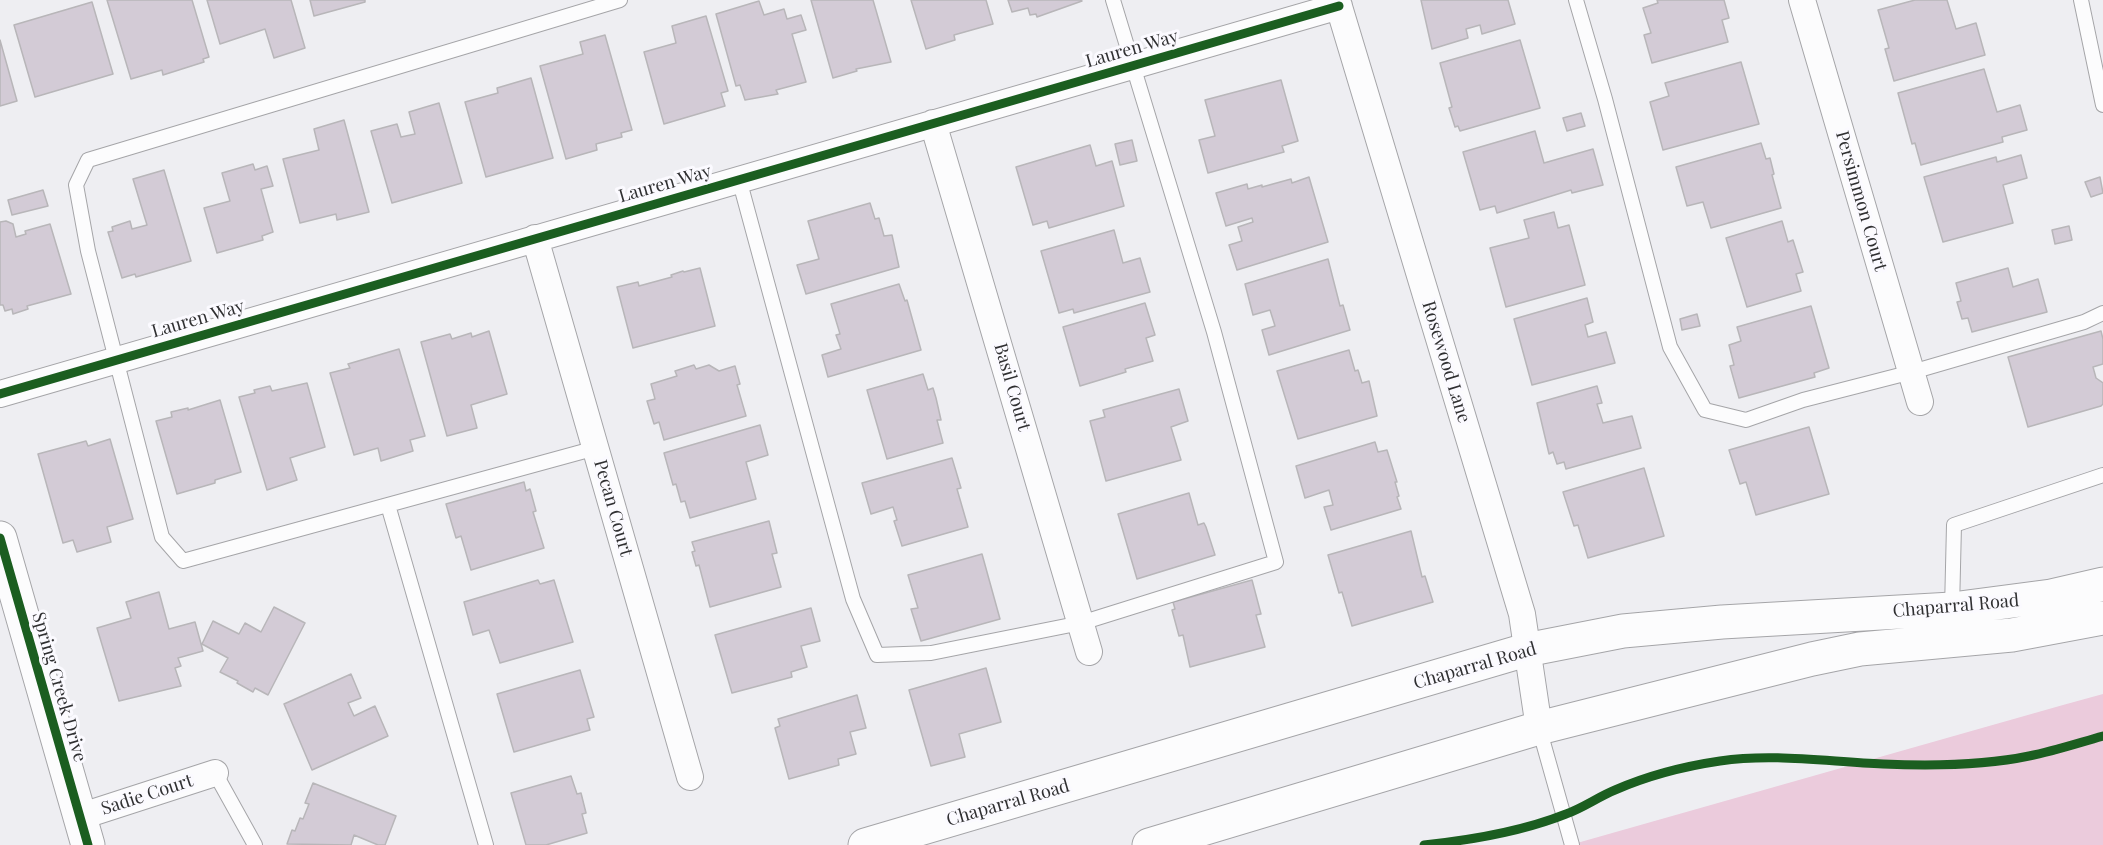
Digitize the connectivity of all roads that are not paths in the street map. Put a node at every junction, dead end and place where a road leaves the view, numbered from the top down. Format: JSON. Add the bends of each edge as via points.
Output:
{"nodes":[{"id":1,"x":620,"y":0,"type":"edge"},
{"id":2,"x":1113,"y":0,"type":"edge"},
{"id":3,"x":1576,"y":0,"type":"edge"},
{"id":4,"x":1802,"y":0,"type":"edge"},
{"id":5,"x":2081,"y":0,"type":"edge"},
{"id":6,"x":1338,"y":3,"type":"edge"},
{"id":7,"x":1132,"y":66,"type":"junction"},
{"id":8,"x":2103,"y":105,"type":"edge"},
{"id":9,"x":933,"y":123,"type":"junction"},
{"id":10,"x":739,"y":179,"type":"junction"},
{"id":11,"x":536,"y":238,"type":"junction"},
{"id":12,"x":2103,"y":313,"type":"edge"},
{"id":13,"x":117,"y":360,"type":"junction"},
{"id":14,"x":1912,"y":372,"type":"junction"},
{"id":15,"x":0,"y":394,"type":"edge"},
{"id":16,"x":1920,"y":402,"type":"dead end"},
{"id":17,"x":596,"y":448,"type":"junction"},
{"id":18,"x":2103,"y":475,"type":"edge"},
{"id":19,"x":388,"y":505,"type":"junction"},
{"id":20,"x":0,"y":538,"type":"edge"},
{"id":21,"x":2103,"y":584,"type":"edge"},
{"id":22,"x":2103,"y":618,"type":"edge"},
{"id":23,"x":1081,"y":624,"type":"junction"},
{"id":24,"x":1952,"y":625,"type":"junction"},
{"id":25,"x":1526,"y":650,"type":"junction"},
{"id":26,"x":1089,"y":652,"type":"dead end"},
{"id":27,"x":1539,"y":728,"type":"junction"},
{"id":28,"x":215,"y":773,"type":"joint"},
{"id":29,"x":690,"y":777,"type":"dead end"},
{"id":30,"x":84,"y":831,"type":"edge"},
{"id":31,"x":255,"y":845,"type":"edge"},
{"id":32,"x":486,"y":845,"type":"edge"},
{"id":33,"x":865,"y":845,"type":"edge"},
{"id":34,"x":1149,"y":845,"type":"edge"},
{"id":35,"x":1572,"y":845,"type":"edge"}],
"edges":[{"from":1,"to":13,"type":"lane","via":[[87,160],[76,185],[88,251]]},
{"from":2,"to":7,"type":"lane"},
{"from":3,"to":14,"type":"lane","via":[[1670,347],[1704,410],[1746,420],[1803,400]]},
{"from":4,"to":14,"type":"street","name":"Persimmon Court"},
{"from":5,"to":8,"type":"lane"},
{"from":6,"to":7,"type":"street","name":"Lauren Way"},
{"from":6,"to":25,"type":"street","name":"Rosewood Lane","via":[[1522,614]]},
{"from":7,"to":9,"type":"street","name":"Lauren Way"},
{"from":7,"to":23,"type":"lane","via":[[1214,332],[1276,562]]},
{"from":9,"to":10,"type":"street","name":"Lauren Way"},
{"from":9,"to":23,"type":"street","name":"Basil Court"},
{"from":10,"to":11,"type":"street","name":"Lauren Way"},
{"from":10,"to":23,"type":"lane","via":[[853,599],[877,656],[932,653]]},
{"from":11,"to":13,"type":"street","name":"Lauren Way"},
{"from":11,"to":17,"type":"street","name":"Pecan Court"},
{"from":12,"to":14,"type":"lane"},
{"from":13,"to":15,"type":"street","name":"Lauren Way"},
{"from":13,"to":19,"type":"lane","via":[[162,537],[183,561]]},
{"from":14,"to":16,"type":"street","name":"Persimmon Court"},
{"from":17,"to":19,"type":"lane"},
{"from":17,"to":29,"type":"street","name":"Pecan Court"},
{"from":18,"to":24,"type":"lane","via":[[1953,525]]},
{"from":19,"to":32,"type":"lane"},
{"from":20,"to":30,"type":"main road","name":"Spring Creek Drive"},
{"from":21,"to":24,"type":"main road","name":"Chaparral Road"},
{"from":22,"to":24,"type":"main road","name":"Chaparral Road","via":[[2013,635]]},
{"from":23,"to":26,"type":"street","name":"Basil Court"},
{"from":24,"to":25,"type":"main road","name":"Chaparral Road","via":[[1722,622],[1623,631]]},
{"from":24,"to":27,"type":"main road","name":"Chaparral Road"},
{"from":25,"to":27,"type":"street","name":"Rosewood Lane"},
{"from":25,"to":33,"type":"main road","name":"Chaparral Road"},
{"from":27,"to":34,"type":"main road","name":"Chaparral Road"},
{"from":27,"to":35,"type":"lane"},
{"from":28,"to":30,"type":"street","name":"Sadie Court"},
{"from":28,"to":31,"type":"lane"}]}
